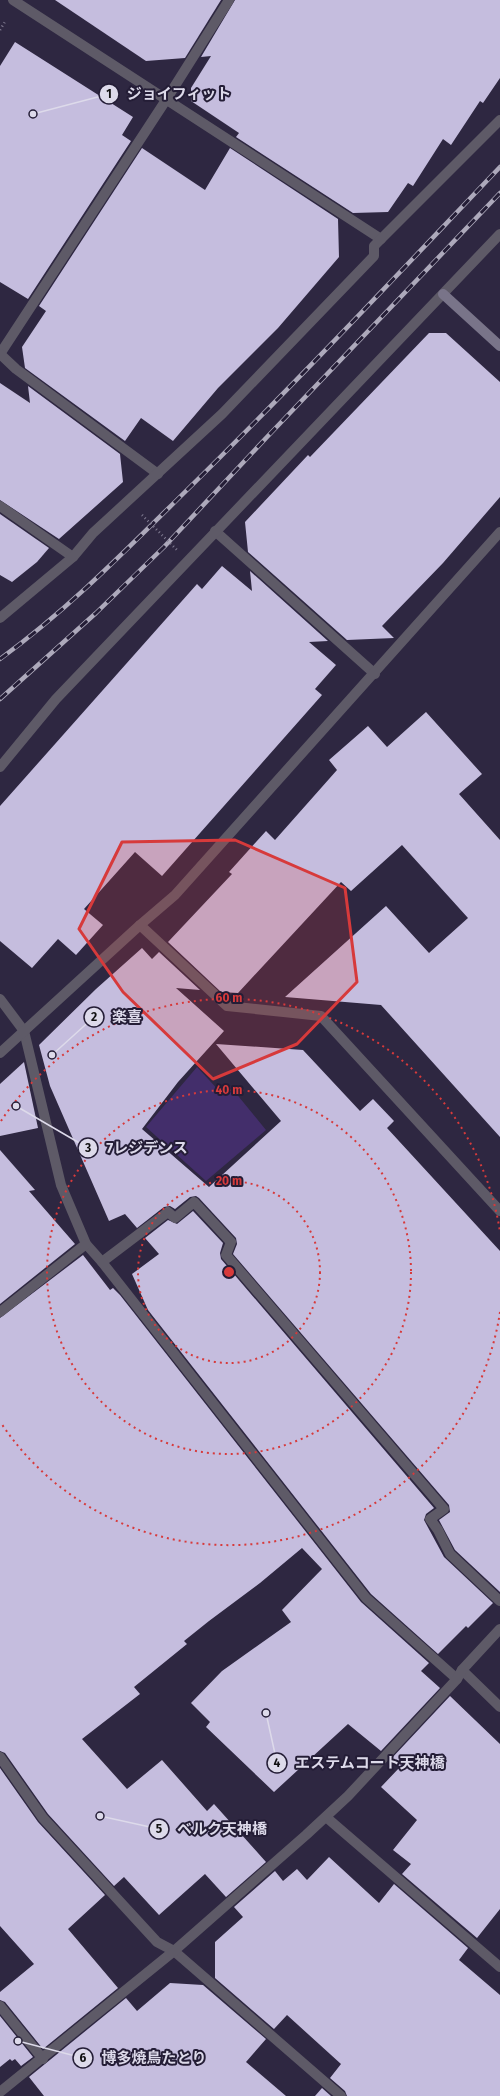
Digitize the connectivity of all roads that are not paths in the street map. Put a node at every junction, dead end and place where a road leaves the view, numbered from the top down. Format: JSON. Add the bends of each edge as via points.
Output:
{"nodes":[{"id":1,"x":12,"y":0,"type":"edge"},
{"id":2,"x":228,"y":0,"type":"edge"},
{"id":3,"x":166,"y":100,"type":"junction"},
{"id":4,"x":500,"y":120,"type":"edge"},
{"id":5,"x":500,"y":234,"type":"edge"},
{"id":6,"x":381,"y":239,"type":"junction"},
{"id":7,"x":443,"y":294,"type":"junction"},
{"id":8,"x":500,"y":346,"type":"edge"},
{"id":9,"x":0,"y":354,"type":"edge"},
{"id":10,"x":158,"y":474,"type":"junction"},
{"id":11,"x":0,"y":506,"type":"edge"},
{"id":12,"x":215,"y":531,"type":"junction"},
{"id":13,"x":500,"y":532,"type":"edge"},
{"id":14,"x":73,"y":557,"type":"junction"},
{"id":15,"x":0,"y":618,"type":"edge"},
{"id":16,"x":375,"y":674,"type":"junction"},
{"id":17,"x":0,"y":767,"type":"edge"},
{"id":18,"x":140,"y":925,"type":"junction"},
{"id":19,"x":0,"y":999,"type":"edge"},
{"id":20,"x":24,"y":1031,"type":"junction"},
{"id":21,"x":0,"y":1053,"type":"edge"},
{"id":22,"x":500,"y":1211,"type":"edge"},
{"id":23,"x":86,"y":1244,"type":"junction"},
{"id":24,"x":102,"y":1262,"type":"junction"},
{"id":25,"x":0,"y":1312,"type":"edge"},
{"id":26,"x":500,"y":1601,"type":"edge"},
{"id":27,"x":500,"y":1628,"type":"edge"},
{"id":28,"x":462,"y":1670,"type":"junction"},
{"id":29,"x":456,"y":1679,"type":"junction"},
{"id":30,"x":500,"y":1707,"type":"edge"},
{"id":31,"x":0,"y":1757,"type":"edge"},
{"id":32,"x":326,"y":1817,"type":"junction"},
{"id":33,"x":174,"y":1951,"type":"junction"},
{"id":34,"x":500,"y":1967,"type":"edge"},
{"id":35,"x":0,"y":2006,"type":"edge"},
{"id":36,"x":43,"y":2058,"type":"junction"},
{"id":37,"x":0,"y":2092,"type":"edge"},
{"id":38,"x":4,"y":2096,"type":"edge"},
{"id":39,"x":342,"y":2096,"type":"edge"}],
"edges":[{"from":1,"to":3,"type":"street"},
{"from":2,"to":3,"type":"street"},
{"from":3,"to":6,"type":"street"},
{"from":3,"to":9,"type":"street"},
{"from":4,"to":6,"type":"street"},
{"from":5,"to":7,"type":"street"},
{"from":6,"to":10,"type":"street","via":[[374,246],[374,256],[222,414]]},
{"from":7,"to":8,"type":"street"},
{"from":7,"to":12,"type":"street"},
{"from":9,"to":10,"type":"street","via":[[16,369]]},
{"from":10,"to":14,"type":"street","via":[[94,533]]},
{"from":11,"to":14,"type":"street"},
{"from":12,"to":16,"type":"street"},
{"from":12,"to":17,"type":"street","via":[[56,699]]},
{"from":13,"to":16,"type":"street"},
{"from":14,"to":15,"type":"street"},
{"from":16,"to":18,"type":"street","via":[[175,896]]},
{"from":18,"to":20,"type":"street"},
{"from":18,"to":22,"type":"street","via":[[227,1006],[321,1016]]},
{"from":19,"to":20,"type":"street"},
{"from":20,"to":21,"type":"street"},
{"from":20,"to":23,"type":"street","via":[[61,1185]]},
{"from":23,"to":24,"type":"street"},
{"from":23,"to":25,"type":"street"},
{"from":24,"to":26,"type":"street","via":[[168,1212],[175,1218],[194,1202],[231,1242],[226,1255],[444,1509],[430,1518],[450,1554]]},
{"from":24,"to":29,"type":"street","via":[[366,1598]]},
{"from":27,"to":28,"type":"street"},
{"from":28,"to":29,"type":"street"},
{"from":28,"to":30,"type":"street"},
{"from":29,"to":32,"type":"street"},
{"from":31,"to":33,"type":"street","via":[[43,1818],[157,1942]]},
{"from":32,"to":33,"type":"street"},
{"from":32,"to":34,"type":"street"},
{"from":33,"to":36,"type":"street"},
{"from":33,"to":39,"type":"street"},
{"from":35,"to":36,"type":"street"},
{"from":36,"to":37,"type":"street"},
{"from":37,"to":38,"type":"street"}]}
